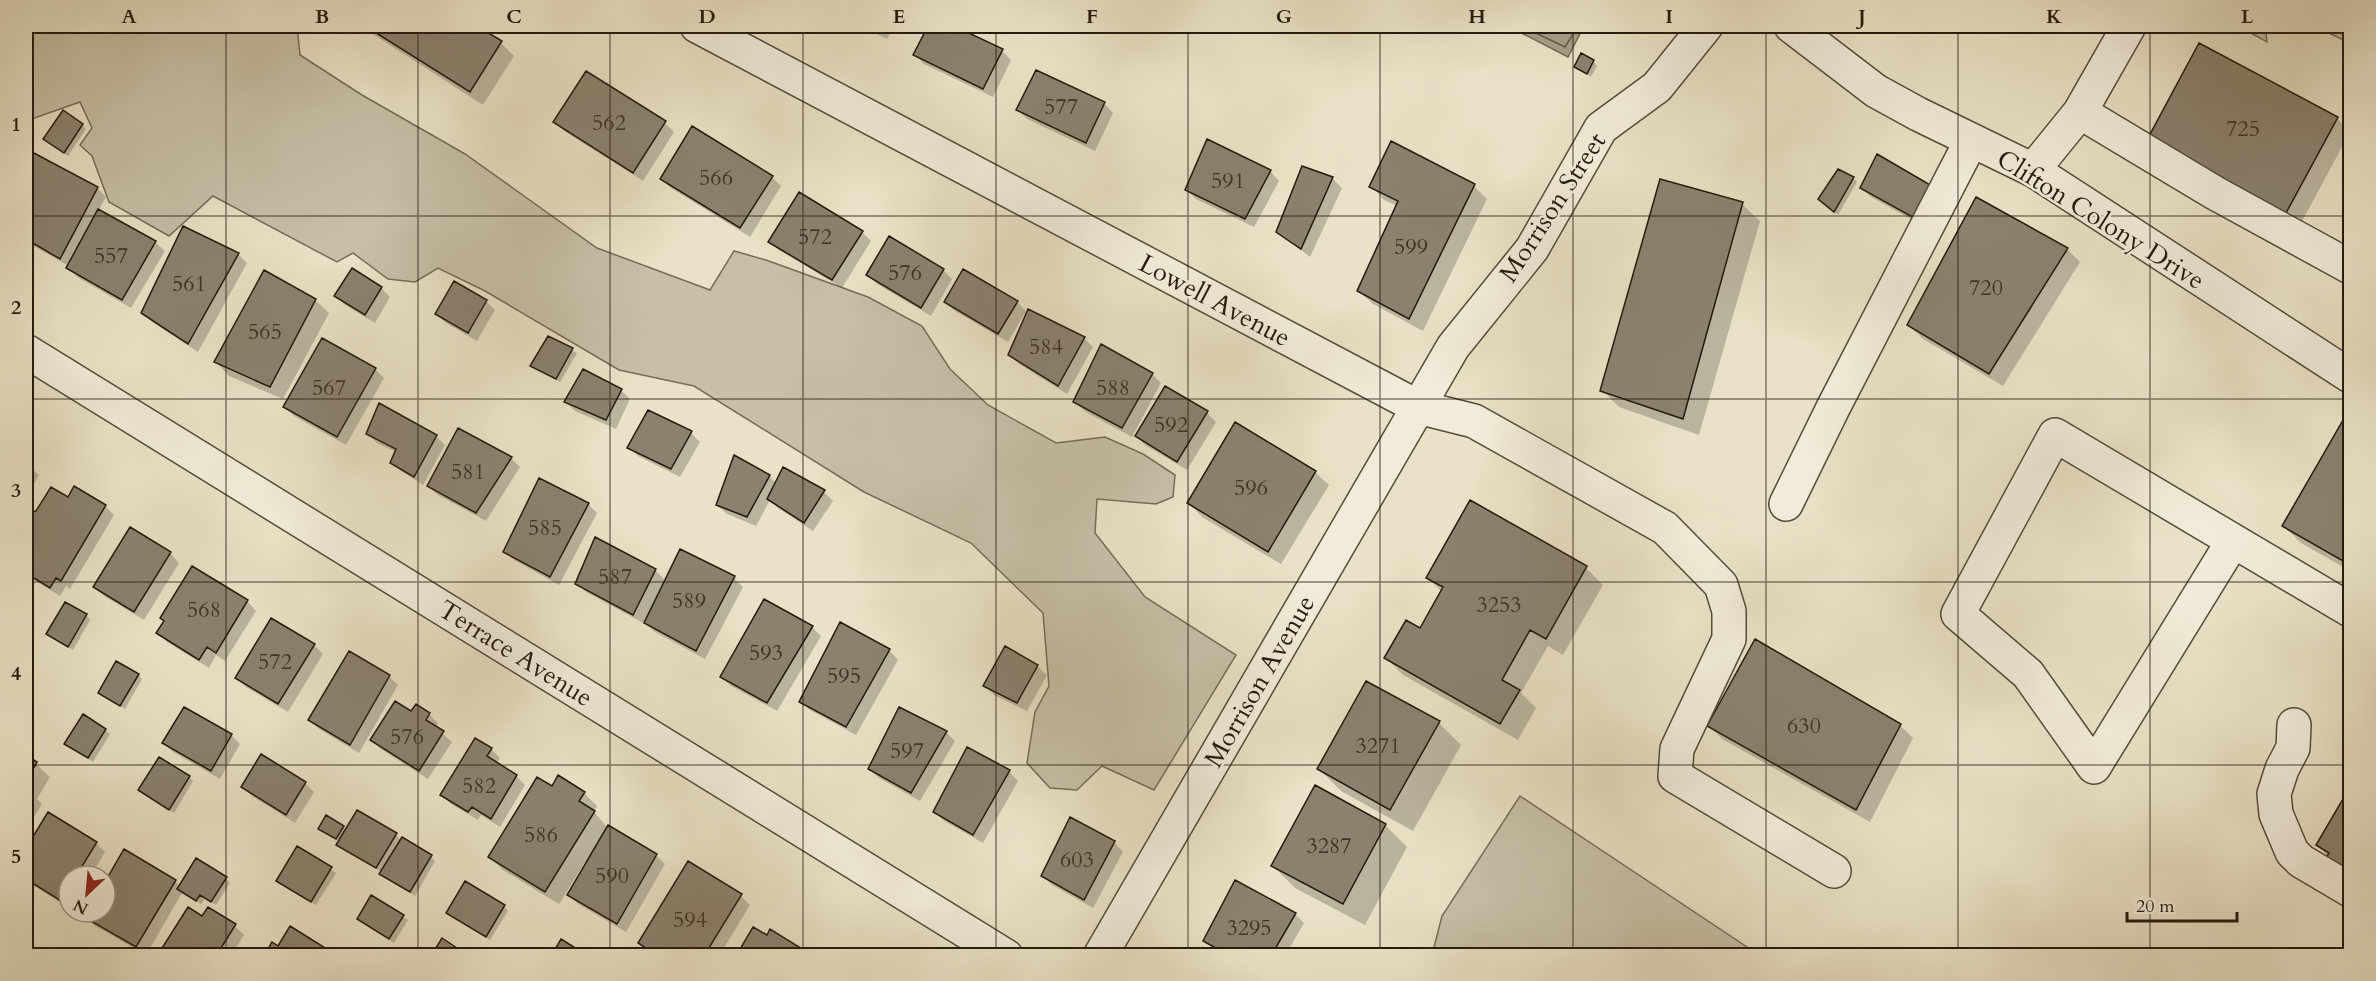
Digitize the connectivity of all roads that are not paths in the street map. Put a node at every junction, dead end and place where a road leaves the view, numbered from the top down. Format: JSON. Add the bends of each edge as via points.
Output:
{"nodes":[{"id":1,"x":697,"y":26,"type":"edge"},
{"id":2,"x":1706,"y":26,"type":"edge"},
{"id":3,"x":1791,"y":26,"type":"edge"},
{"id":4,"x":2129,"y":26,"type":"edge"},
{"id":5,"x":2080,"y":112,"type":"junction"},
{"id":6,"x":1971,"y":141,"type":"junction"},
{"id":7,"x":2033,"y":170,"type":"junction"},
{"id":8,"x":2350,"y":267,"type":"edge"},
{"id":9,"x":26,"y":351,"type":"edge"},
{"id":10,"x":2350,"y":376,"type":"edge"},
{"id":11,"x":1418,"y":407,"type":"junction"},
{"id":12,"x":1786,"y":504,"type":"dead end"},
{"id":13,"x":2233,"y":541,"type":"junction"},
{"id":14,"x":2350,"y":610,"type":"edge"},
{"id":15,"x":2294,"y":725,"type":"dead end"},
{"id":16,"x":1834,"y":871,"type":"dead end"},
{"id":17,"x":2350,"y":890,"type":"edge"},
{"id":18,"x":1006,"y":956,"type":"edge"},
{"id":19,"x":1100,"y":956,"type":"edge"}],
"edges":[{"from":1,"to":11,"type":"street","name":"Lowell Avenue"},
{"from":2,"to":11,"type":"street","name":"Morrison Street","via":[[1657,87],[1601,128],[1532,249],[1453,347]]},
{"from":3,"to":6,"type":"street","name":"Clifton Colony Drive","via":[[1876,91]]},
{"from":4,"to":5,"type":"street"},
{"from":5,"to":7,"type":"street"},
{"from":5,"to":8,"type":"street","via":[[2215,193]]},
{"from":6,"to":7,"type":"street","name":"Clifton Colony Drive"},
{"from":6,"to":12,"type":"street"},
{"from":7,"to":10,"type":"street","name":"Clifton Colony Drive"},
{"from":9,"to":18,"type":"street","name":"Terrace Avenue"},
{"from":11,"to":16,"type":"street","name":"Lowell Avenue","via":[[1474,421],[1665,528],[1721,585],[1729,611],[1729,639],[1677,749],[1675,776]]},
{"from":11,"to":19,"type":"street","name":"Morrison Avenue"},
{"from":13,"to":13,"type":"street","via":[[2055,435],[1958,614],[2028,674],[2094,767]]},
{"from":13,"to":14,"type":"street"},
{"from":15,"to":17,"type":"street","via":[[2293,748],[2274,794],[2276,814],[2292,852]]}]}
